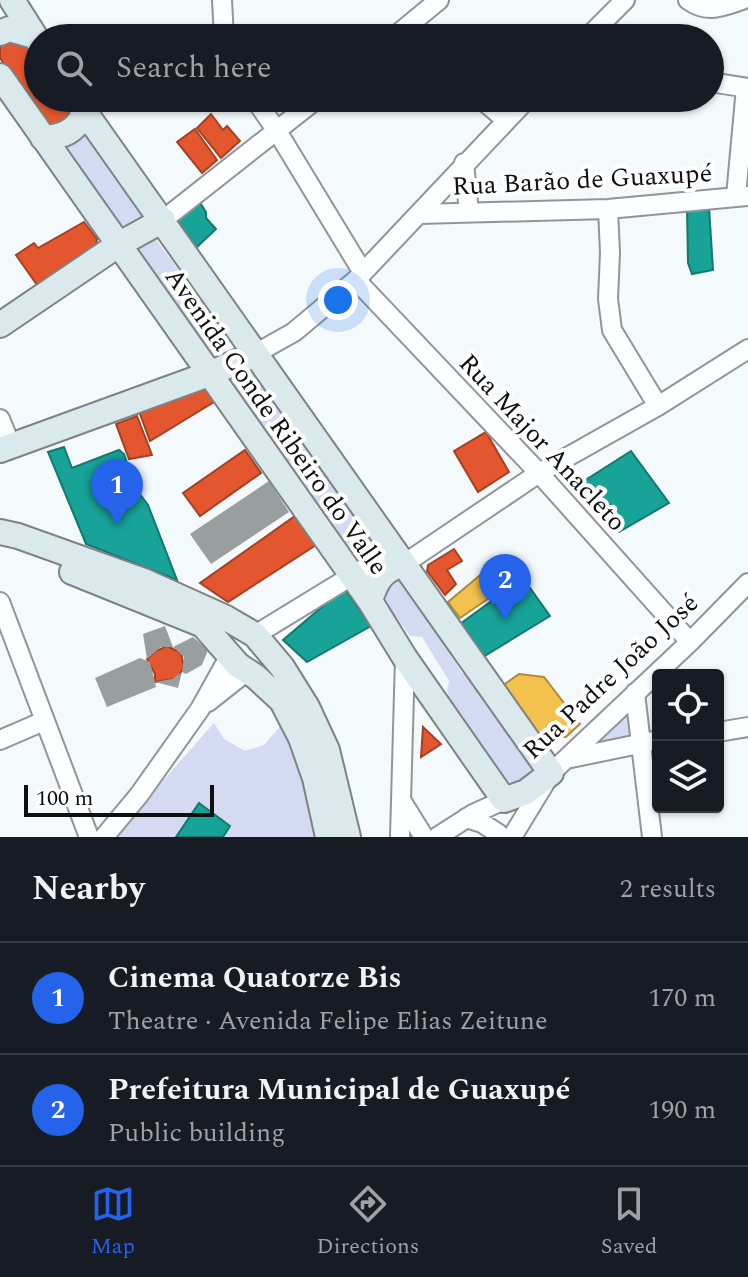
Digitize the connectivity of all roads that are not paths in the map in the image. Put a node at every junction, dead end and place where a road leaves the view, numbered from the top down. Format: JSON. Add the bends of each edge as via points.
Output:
{"nodes":[{"id":1,"x":12,"y":0,"type":"edge"},
{"id":2,"x":222,"y":0,"type":"edge"},
{"id":3,"x":412,"y":0,"type":"edge"},
{"id":4,"x":439,"y":0,"type":"edge"},
{"id":5,"x":625,"y":0,"type":"edge"},
{"id":6,"x":688,"y":0,"type":"edge"},
{"id":7,"x":742,"y":0,"type":"edge"},
{"id":8,"x":27,"y":24,"type":"edge"},
{"id":9,"x":223,"y":24,"type":"edge"},
{"id":10,"x":405,"y":24,"type":"edge"},
{"id":11,"x":413,"y":24,"type":"edge"},
{"id":12,"x":601,"y":24,"type":"edge"},
{"id":13,"x":0,"y":33,"type":"edge"},
{"id":14,"x":24,"y":35,"type":"edge"},
{"id":15,"x":0,"y":76,"type":"edge"},
{"id":16,"x":724,"y":84,"type":"edge"},
{"id":17,"x":747,"y":88,"type":"edge"},
{"id":18,"x":24,"y":111,"type":"edge"},
{"id":19,"x":25,"y":112,"type":"edge"},
{"id":20,"x":79,"y":112,"type":"edge"},
{"id":21,"x":84,"y":112,"type":"edge"},
{"id":22,"x":264,"y":112,"type":"edge"},
{"id":23,"x":301,"y":112,"type":"edge"},
{"id":24,"x":497,"y":112,"type":"edge"},
{"id":25,"x":514,"y":112,"type":"edge"},
{"id":26,"x":506,"y":120,"type":"junction"},
{"id":27,"x":277,"y":131,"type":"junction"},
{"id":28,"x":43,"y":138,"type":"junction"},
{"id":29,"x":464,"y":163,"type":"junction"},
{"id":30,"x":742,"y":196,"type":"edge"},
{"id":31,"x":608,"y":209,"type":"junction"},
{"id":32,"x":469,"y":212,"type":"junction"},
{"id":33,"x":419,"y":214,"type":"junction"},
{"id":34,"x":163,"y":220,"type":"junction"},
{"id":35,"x":118,"y":245,"type":"junction"},
{"id":36,"x":359,"y":276,"type":"junction"},
{"id":37,"x":0,"y":325,"type":"edge"},
{"id":38,"x":748,"y":349,"type":"edge"},
{"id":39,"x":255,"y":354,"type":"junction"},
{"id":40,"x":209,"y":374,"type":"junction"},
{"id":41,"x":658,"y":406,"type":"junction"},
{"id":42,"x":0,"y":419,"type":"edge"},
{"id":43,"x":6,"y":448,"type":"edge"},
{"id":44,"x":539,"y":473,"type":"junction"},
{"id":45,"x":0,"y":532,"type":"edge"},
{"id":46,"x":0,"y":540,"type":"edge"},
{"id":47,"x":399,"y":557,"type":"junction"},
{"id":48,"x":352,"y":577,"type":"junction"},
{"id":49,"x":748,"y":583,"type":"edge"},
{"id":50,"x":370,"y":601,"type":"junction"},
{"id":51,"x":0,"y":602,"type":"edge"},
{"id":52,"x":259,"y":639,"type":"junction"},
{"id":53,"x":690,"y":642,"type":"junction"},
{"id":54,"x":405,"y":658,"type":"junction"},
{"id":55,"x":238,"y":663,"type":"junction"},
{"id":56,"x":635,"y":693,"type":"junction"},
{"id":57,"x":44,"y":721,"type":"junction"},
{"id":58,"x":748,"y":727,"type":"edge"},
{"id":59,"x":724,"y":731,"type":"edge"},
{"id":60,"x":0,"y":740,"type":"edge"},
{"id":61,"x":650,"y":741,"type":"edge"},
{"id":62,"x":560,"y":766,"type":"junction"},
{"id":63,"x":401,"y":800,"type":"junction"},
{"id":64,"x":504,"y":800,"type":"junction"},
{"id":65,"x":466,"y":818,"type":"junction"},
{"id":66,"x":503,"y":836,"type":"edge"},
{"id":67,"x":89,"y":837,"type":"edge"},
{"id":68,"x":104,"y":837,"type":"edge"},
{"id":69,"x":328,"y":837,"type":"edge"},
{"id":70,"x":348,"y":837,"type":"edge"},
{"id":71,"x":400,"y":837,"type":"edge"},
{"id":72,"x":424,"y":837,"type":"edge"},
{"id":73,"x":437,"y":837,"type":"edge"},
{"id":74,"x":652,"y":837,"type":"edge"}],
"edges":[{"from":1,"to":8,"type":"main road"},
{"from":2,"to":9,"type":"street"},
{"from":3,"to":10,"type":"street"},
{"from":4,"to":11,"type":"street"},
{"from":5,"to":12,"type":"street"},
{"from":6,"to":7,"type":"street","via":[[712,9]]},
{"from":13,"to":14,"type":"main road","via":[[9,29]]},
{"from":15,"to":18,"type":"main road","name":"Avenida Conde Ribeiro do Valle"},
{"from":16,"to":17,"type":"street"},
{"from":17,"to":30,"type":"street"},
{"from":19,"to":28,"type":"main road","name":"Avenida Conde Ribeiro do Valle"},
{"from":20,"to":28,"type":"main road","via":[[78,125],[66,134]]},
{"from":21,"to":34,"type":"main road","name":"Avenida Conde Ribeiro do Valle"},
{"from":22,"to":27,"type":"street","name":"Rua Major Anacleto"},
{"from":23,"to":27,"type":"street"},
{"from":24,"to":26,"type":"street"},
{"from":25,"to":26,"type":"street"},
{"from":26,"to":29,"type":"street"},
{"from":27,"to":34,"type":"street"},
{"from":27,"to":36,"type":"street","name":"Rua Major Anacleto"},
{"from":28,"to":35,"type":"main road","name":"Avenida Conde Ribeiro do Valle"},
{"from":29,"to":32,"type":"street"},
{"from":29,"to":33,"type":"street"},
{"from":30,"to":31,"type":"street","name":"Rua Barão de Guaxupé"},
{"from":31,"to":32,"type":"street","name":"Rua Barão de Guaxupé"},
{"from":31,"to":41,"type":"street","via":[[612,330]]},
{"from":32,"to":33,"type":"street","name":"Rua Barão de Guaxupé"},
{"from":33,"to":36,"type":"street"},
{"from":34,"to":35,"type":"main road"},
{"from":34,"to":39,"type":"main road","name":"Avenida Conde Ribeiro do Valle"},
{"from":35,"to":37,"type":"main road"},
{"from":35,"to":40,"type":"main road","name":"Avenida Conde Ribeiro do Valle"},
{"from":36,"to":39,"type":"street","via":[[294,332]]},
{"from":36,"to":44,"type":"street","name":"Rua Major Anacleto"},
{"from":38,"to":41,"type":"street"},
{"from":39,"to":40,"type":"main road"},
{"from":39,"to":47,"type":"main road","name":"Avenida Conde Ribeiro do Valle"},
{"from":40,"to":43,"type":"main road"},
{"from":40,"to":48,"type":"main road","name":"Avenida Conde Ribeiro do Valle"},
{"from":41,"to":44,"type":"street"},
{"from":42,"to":43,"type":"street"},
{"from":44,"to":47,"type":"street"},
{"from":44,"to":53,"type":"street","name":"Rua Major Anacleto"},
{"from":45,"to":52,"type":"main road","via":[[144,581]]},
{"from":46,"to":55,"type":"main road","via":[[203,625]]},
{"from":47,"to":48,"type":"street"},
{"from":47,"to":50,"type":"main road","via":[[376,583]]},
{"from":47,"to":62,"type":"main road","name":"Avenida Conde Ribeiro do Valle"},
{"from":48,"to":50,"type":"main road","name":"Avenida Conde Ribeiro do Valle"},
{"from":48,"to":52,"type":"street"},
{"from":49,"to":53,"type":"street","name":"Rua Padre João José"},
{"from":50,"to":54,"type":"main road","name":"Avenida Conde Ribeiro do Valle"},
{"from":51,"to":57,"type":"street"},
{"from":52,"to":55,"type":"main road","via":[[236,641]]},
{"from":52,"to":55,"type":"main road","via":[[268,661],[262,669]]},
{"from":52,"to":70,"type":"main road","via":[[297,689],[327,750]]},
{"from":53,"to":56,"type":"street","name":"Rua Padre João José"},
{"from":54,"to":63,"type":"street"},
{"from":54,"to":64,"type":"main road","name":"Avenida Conde Ribeiro do Valle"},
{"from":55,"to":68,"type":"street"},
{"from":55,"to":69,"type":"main road","via":[[282,701],[315,778]]},
{"from":56,"to":61,"type":"street"},
{"from":56,"to":62,"type":"street","name":"Rua Padre João José"},
{"from":57,"to":60,"type":"street"},
{"from":57,"to":67,"type":"street"},
{"from":58,"to":59,"type":"street"},
{"from":61,"to":62,"type":"street"},
{"from":61,"to":74,"type":"street"},
{"from":62,"to":64,"type":"main road","name":"Rua Padre João José","via":[[526,792]]},
{"from":62,"to":66,"type":"street"},
{"from":63,"to":71,"type":"street"},
{"from":63,"to":72,"type":"street"},
{"from":64,"to":65,"type":"street"},
{"from":64,"to":66,"type":"street"},
{"from":65,"to":66,"type":"street"},
{"from":65,"to":73,"type":"street"}]}
